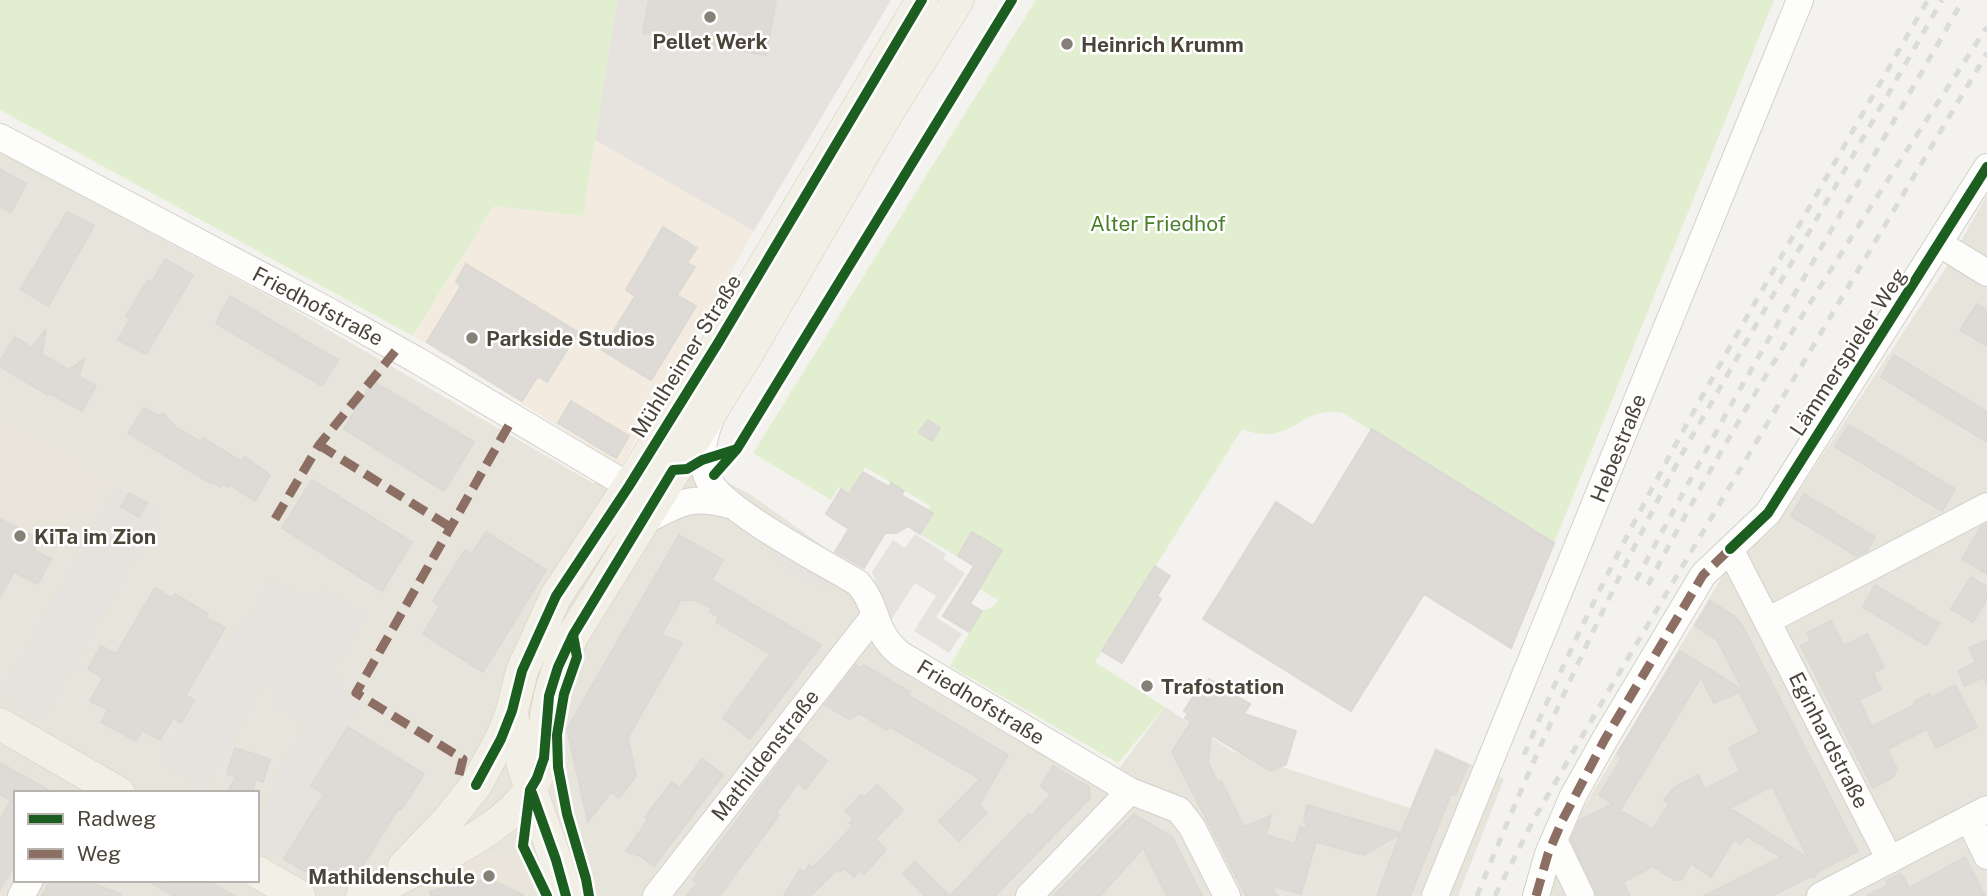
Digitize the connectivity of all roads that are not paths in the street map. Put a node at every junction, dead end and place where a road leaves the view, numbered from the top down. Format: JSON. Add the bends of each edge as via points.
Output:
{"nodes":[{"id":1,"x":922,"y":0,"type":"edge"},
{"id":2,"x":958,"y":0,"type":"edge"},
{"id":3,"x":1800,"y":0,"type":"edge"},
{"id":4,"x":0,"y":137,"type":"edge"},
{"id":5,"x":1987,"y":167,"type":"edge"},
{"id":6,"x":1940,"y":244,"type":"junction"},
{"id":7,"x":1987,"y":273,"type":"edge"},
{"id":8,"x":718,"y":401,"type":"junction"},
{"id":9,"x":629,"y":486,"type":"junction"},
{"id":10,"x":733,"y":506,"type":"junction"},
{"id":11,"x":1987,"y":506,"type":"edge"},
{"id":12,"x":641,"y":523,"type":"junction"},
{"id":13,"x":1730,"y":549,"type":"junction"},
{"id":14,"x":874,"y":615,"type":"junction"},
{"id":15,"x":1767,"y":621,"type":"junction"},
{"id":16,"x":0,"y":724,"type":"edge"},
{"id":17,"x":506,"y":725,"type":"junction"},
{"id":18,"x":87,"y":785,"type":"edge"},
{"id":19,"x":476,"y":785,"type":"junction"},
{"id":20,"x":530,"y":790,"type":"junction"},
{"id":21,"x":111,"y":791,"type":"edge"},
{"id":22,"x":1130,"y":791,"type":"junction"},
{"id":23,"x":1978,"y":814,"type":"edge"},
{"id":24,"x":1554,"y":840,"type":"junction"},
{"id":25,"x":1987,"y":856,"type":"edge"},
{"id":26,"x":1890,"y":860,"type":"junction"},
{"id":27,"x":259,"y":873,"type":"edge"},
{"id":28,"x":372,"y":891,"type":"edge"},
{"id":29,"x":299,"y":896,"type":"edge"},
{"id":30,"x":566,"y":896,"type":"edge"},
{"id":31,"x":656,"y":896,"type":"edge"},
{"id":32,"x":1028,"y":896,"type":"edge"},
{"id":33,"x":1227,"y":896,"type":"edge"},
{"id":34,"x":1435,"y":896,"type":"edge"},
{"id":35,"x":1536,"y":896,"type":"edge"},
{"id":36,"x":1581,"y":896,"type":"edge"},
{"id":37,"x":1820,"y":896,"type":"edge"}],
"edges":[{"from":1,"to":9,"type":"main road","name":"Mühlheimer Straße"},
{"from":2,"to":8,"type":"main road"},
{"from":3,"to":34,"type":"street","name":"Hebestraße"},
{"from":4,"to":9,"type":"street","name":"Friedhofstraße","via":[[386,342]]},
{"from":5,"to":6,"type":"street","name":"Lämmerspieler Weg"},
{"from":6,"to":7,"type":"street"},
{"from":6,"to":13,"type":"street","name":"Lämmerspieler Weg","via":[[1768,513]]},
{"from":8,"to":10,"type":"street","name":"Friedhofstraße","via":[[702,460],[707,478]]},
{"from":8,"to":12,"type":"main road"},
{"from":9,"to":17,"type":"main road","name":"Mühlheimer Straße","via":[[556,596],[522,671]]},
{"from":10,"to":12,"type":"street","name":"Friedhofstraße","via":[[692,500]]},
{"from":10,"to":14,"type":"street","name":"Friedhofstraße","via":[[858,583]]},
{"from":11,"to":15,"type":"street"},
{"from":12,"to":20,"type":"main road","via":[[558,667],[549,696],[544,758]]},
{"from":13,"to":15,"type":"street","name":"Eginhardstraße"},
{"from":13,"to":24,"type":"street","name":"Lämmerspieler Weg","via":[[1703,575],[1605,739]]},
{"from":14,"to":22,"type":"street","name":"Friedhofstraße","via":[[884,639],[900,654]]},
{"from":14,"to":31,"type":"street","name":"Mathildenstraße"},
{"from":15,"to":26,"type":"street","name":"Eginhardstraße"},
{"from":16,"to":18,"type":"main road"},
{"from":17,"to":19,"type":"main road"},
{"from":17,"to":20,"type":"main road"},
{"from":18,"to":21,"type":"main road"},
{"from":19,"to":20,"type":"main road"},
{"from":19,"to":28,"type":"main road","via":[[424,846]]},
{"from":20,"to":28,"type":"main road","via":[[481,834]]},
{"from":20,"to":30,"type":"main road"},
{"from":22,"to":32,"type":"street"},
{"from":22,"to":33,"type":"street","name":"Friedhofstraße","via":[[1170,805],[1186,818]]},
{"from":23,"to":25,"type":"street"},
{"from":23,"to":26,"type":"street"},
{"from":24,"to":35,"type":"street","name":"Lämmerspieler Weg"},
{"from":24,"to":36,"type":"street"},
{"from":26,"to":37,"type":"street"},
{"from":27,"to":29,"type":"main road"}]}
